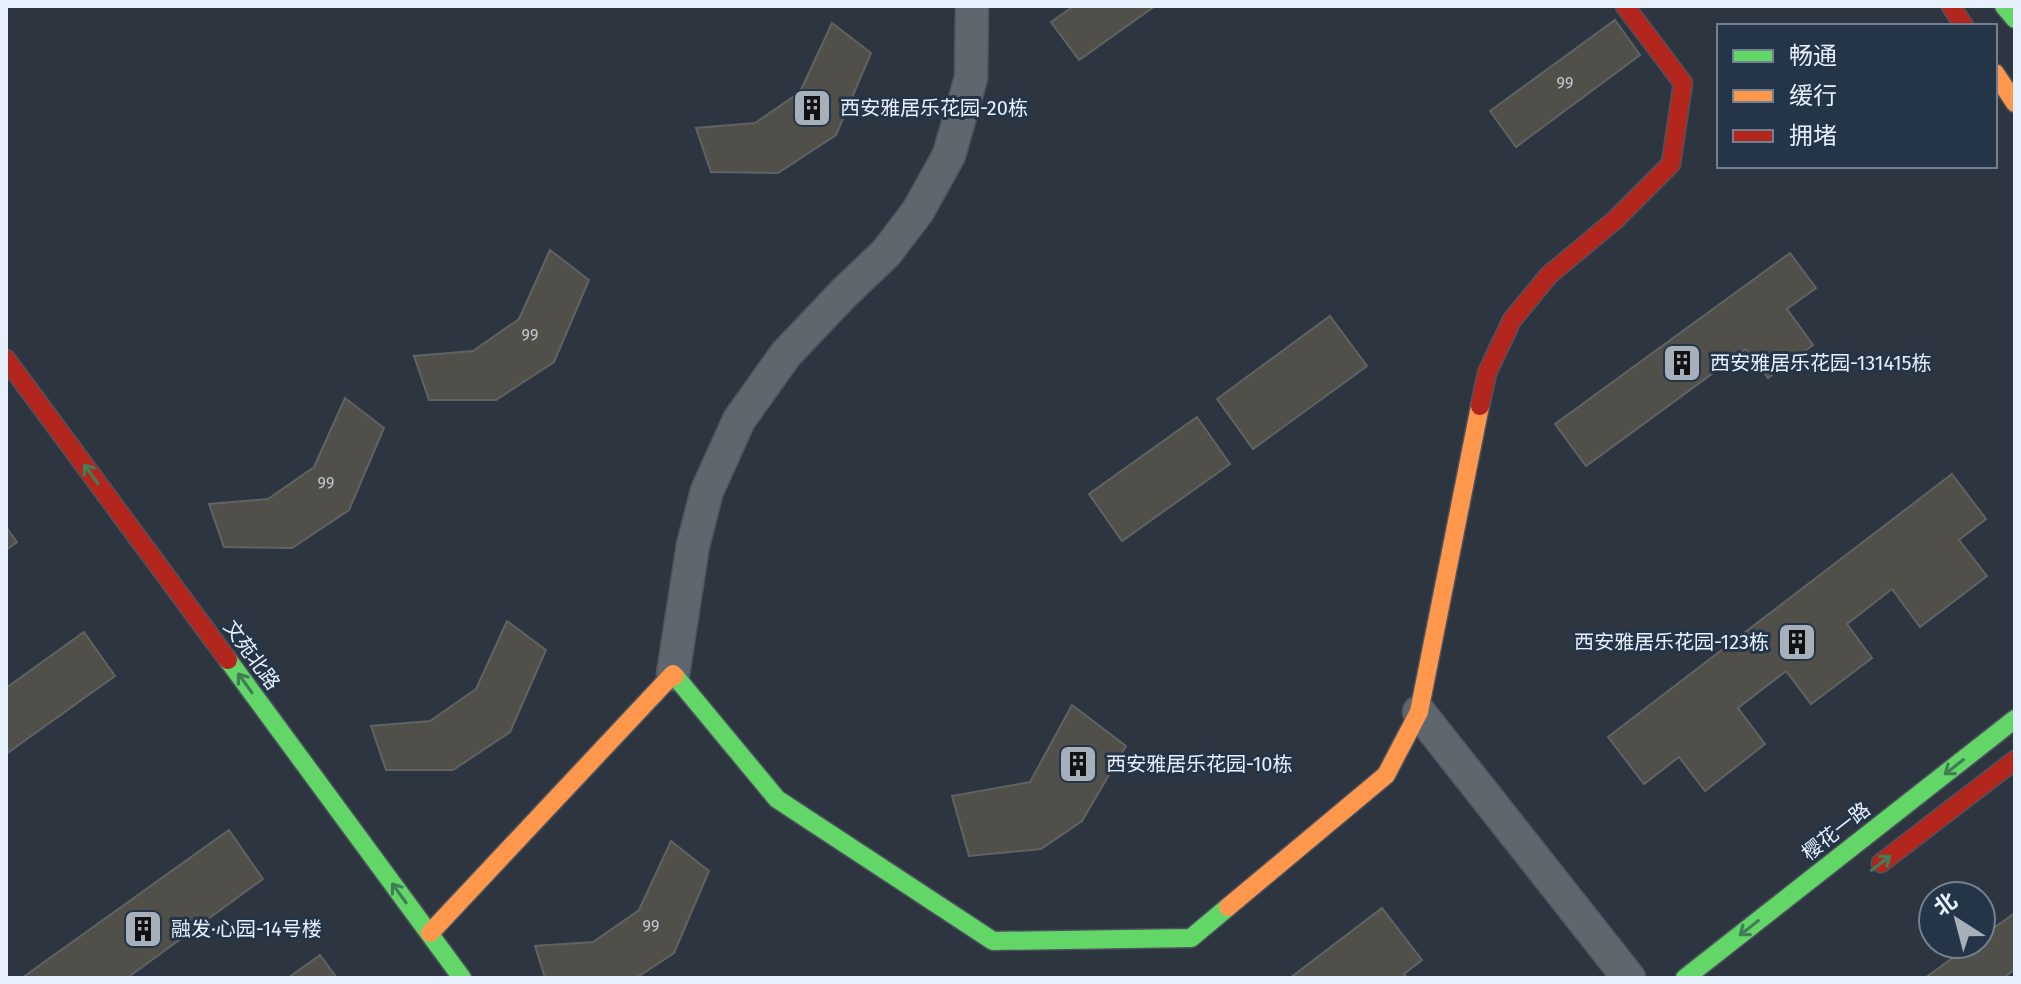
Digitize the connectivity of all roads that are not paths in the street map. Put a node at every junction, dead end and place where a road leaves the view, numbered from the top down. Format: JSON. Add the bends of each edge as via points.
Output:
{"nodes":[{"id":1,"x":972,"y":6,"type":"edge"},
{"id":2,"x":1625,"y":6,"type":"edge"},
{"id":3,"x":1951,"y":6,"type":"edge"},
{"id":4,"x":2004,"y":6,"type":"edge"},
{"id":5,"x":2015,"y":19,"type":"edge"},
{"id":6,"x":1963,"y":24,"type":"edge"},
{"id":7,"x":1997,"y":76,"type":"edge"},
{"id":8,"x":2015,"y":103,"type":"edge"},
{"id":9,"x":6,"y":359,"type":"edge"},
{"id":10,"x":673,"y":674,"type":"junction"},
{"id":11,"x":1419,"y":712,"type":"junction"},
{"id":12,"x":2015,"y":719,"type":"edge"},
{"id":13,"x":2015,"y":760,"type":"edge"},
{"id":14,"x":1866,"y":874,"type":"dead end"},
{"id":15,"x":430,"y":933,"type":"junction"},
{"id":16,"x":462,"y":978,"type":"edge"},
{"id":17,"x":1629,"y":978,"type":"edge"},
{"id":18,"x":1685,"y":978,"type":"edge"}],
"edges":[{"from":1,"to":10,"type":"street","via":[[971,78],[949,155],[918,211],[886,253],[786,354],[739,420],[713,477],[693,545]]},
{"from":2,"to":11,"type":"street","via":[[1683,83],[1671,164],[1549,275],[1512,320],[1487,373]]},
{"from":3,"to":6,"type":"street"},
{"from":4,"to":5,"type":"street"},
{"from":7,"to":8,"type":"street"},
{"from":15,"to":9,"type":"street","name":"文苑北路","one_way":true},
{"from":10,"to":11,"type":"street","via":[[777,799],[993,941],[1191,938],[1386,775]]},
{"from":10,"to":15,"type":"street"},
{"from":11,"to":17,"type":"street"},
{"from":12,"to":18,"type":"street","name":"樱花一路","one_way":true},
{"from":14,"to":13,"type":"street","one_way":true},
{"from":15,"to":16,"type":"street","name":"文苑北路"}]}
